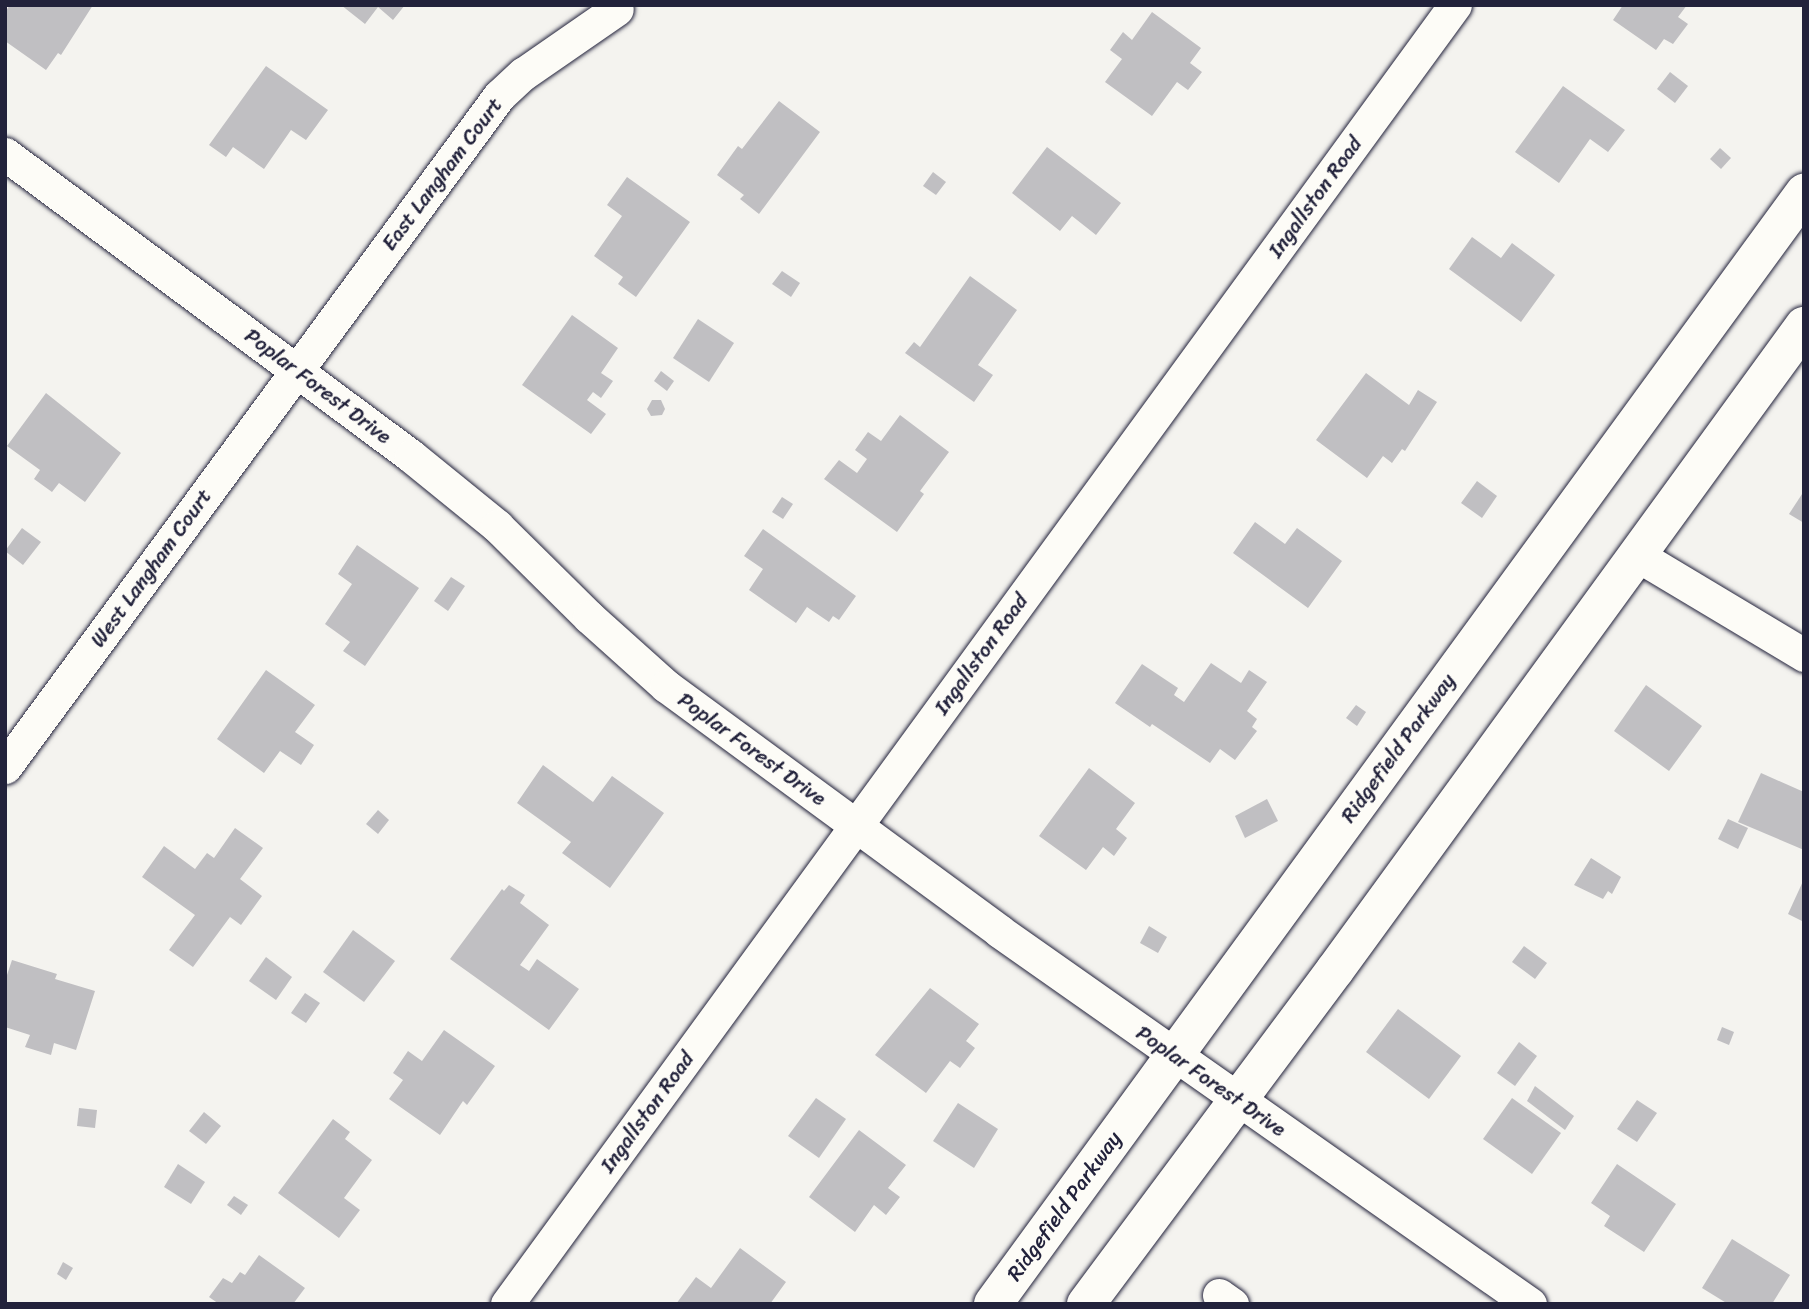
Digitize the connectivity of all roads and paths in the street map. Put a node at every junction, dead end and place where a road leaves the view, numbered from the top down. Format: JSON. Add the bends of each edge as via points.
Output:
{"nodes":[{"id":1,"x":1455,"y":5,"type":"edge"},
{"id":2,"x":617,"y":9,"type":"dead end"},
{"id":3,"x":5,"y":154,"type":"edge"},
{"id":4,"x":1804,"y":193,"type":"edge"},
{"id":5,"x":1804,"y":326,"type":"edge"},
{"id":6,"x":296,"y":370,"type":"junction"},
{"id":7,"x":1637,"y":555,"type":"junction"},
{"id":8,"x":1804,"y":655,"type":"edge"},
{"id":9,"x":5,"y":767,"type":"edge"},
{"id":10,"x":856,"y":825,"type":"junction"},
{"id":11,"x":1175,"y":1055,"type":"junction"},
{"id":12,"x":1236,"y":1100,"type":"junction"},
{"id":13,"x":1492,"y":1293,"type":"edge"},
{"id":14,"x":507,"y":1304,"type":"edge"},
{"id":15,"x":993,"y":1304,"type":"edge"},
{"id":16,"x":1086,"y":1304,"type":"edge"},
{"id":17,"x":1530,"y":1304,"type":"edge"}],
"edges":[{"from":1,"to":10,"type":"street","name":"Ingallston Road"},
{"from":2,"to":6,"type":"street","name":"East Langham Court","via":[[499,96]]},
{"from":3,"to":6,"type":"street","name":"Poplar Forest Drive"},
{"from":4,"to":11,"type":"main road","name":"Ridgefield Parkway"},
{"from":5,"to":7,"type":"main road"},
{"from":6,"to":9,"type":"street","name":"West Langham Court"},
{"from":6,"to":10,"type":"street","name":"Poplar Forest Drive","via":[[497,526],[666,686]]},
{"from":7,"to":8,"type":"street"},
{"from":7,"to":12,"type":"main road"},
{"from":10,"to":11,"type":"street","name":"Poplar Forest Drive"},
{"from":10,"to":14,"type":"street","name":"Ingallston Road"},
{"from":11,"to":12,"type":"street","name":"Poplar Forest Drive"},
{"from":11,"to":15,"type":"main road","name":"Ridgefield Parkway"},
{"from":12,"to":13,"type":"street","name":"Poplar Forest Drive"},
{"from":12,"to":16,"type":"main road"},
{"from":13,"to":17,"type":"street","name":"Poplar Forest Drive"}]}
